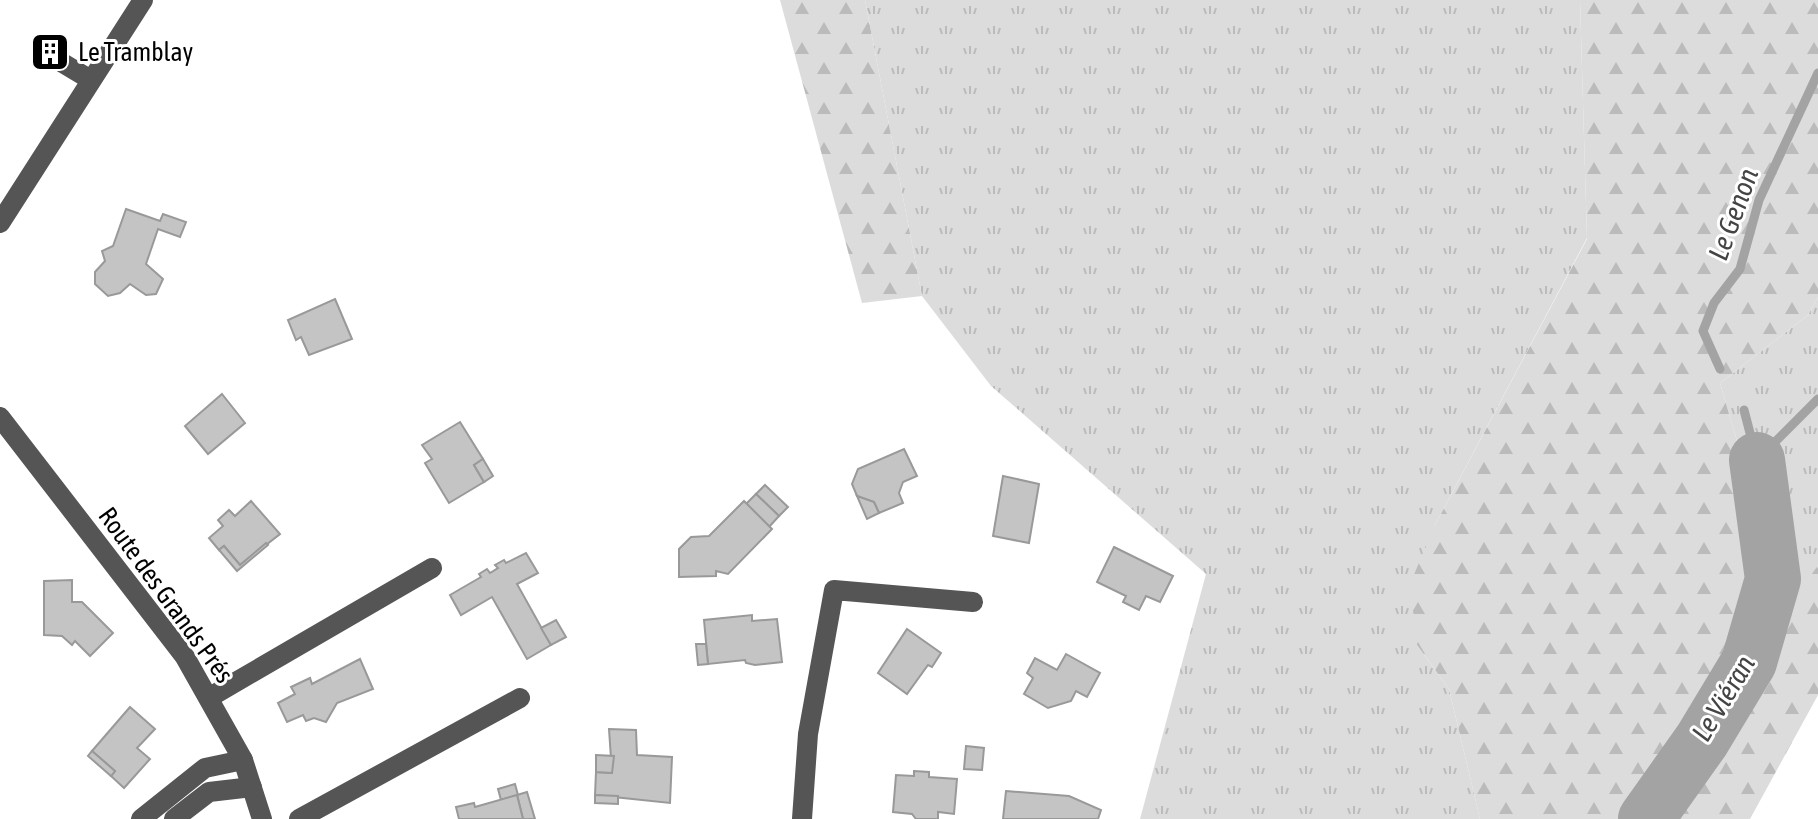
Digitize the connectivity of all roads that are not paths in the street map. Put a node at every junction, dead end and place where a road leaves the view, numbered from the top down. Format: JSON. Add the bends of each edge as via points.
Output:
{"nodes":[{"id":1,"x":143,"y":0,"type":"edge"},
{"id":2,"x":61,"y":62,"type":"dead end"},
{"id":3,"x":91,"y":80,"type":"junction"},
{"id":4,"x":0,"y":223,"type":"edge"},
{"id":5,"x":0,"y":417,"type":"edge"},
{"id":6,"x":432,"y":568,"type":"dead end"},
{"id":7,"x":973,"y":602,"type":"dead end"},
{"id":8,"x":210,"y":697,"type":"junction"},
{"id":9,"x":520,"y":698,"type":"dead end"},
{"id":10,"x":243,"y":760,"type":"junction"},
{"id":11,"x":252,"y":787,"type":"junction"},
{"id":12,"x":141,"y":819,"type":"edge"},
{"id":13,"x":174,"y":819,"type":"edge"},
{"id":14,"x":262,"y":819,"type":"edge"},
{"id":15,"x":299,"y":819,"type":"edge"},
{"id":16,"x":802,"y":819,"type":"edge"}],
"edges":[{"from":1,"to":3,"type":"street"},
{"from":2,"to":3,"type":"street"},
{"from":3,"to":4,"type":"street"},
{"from":5,"to":8,"type":"street","name":"Route des Grands Prés","via":[[162,625]]},
{"from":6,"to":8,"type":"street"},
{"from":7,"to":16,"type":"street","via":[[834,590],[808,734]]},
{"from":8,"to":10,"type":"street","name":"Route des Grands Prés"},
{"from":9,"to":15,"type":"street"},
{"from":10,"to":11,"type":"street","name":"Route des Grands Prés"},
{"from":10,"to":12,"type":"street","via":[[205,768]]},
{"from":11,"to":13,"type":"street","via":[[209,792]]},
{"from":11,"to":14,"type":"street","name":"Route des Grands Prés"}]}
